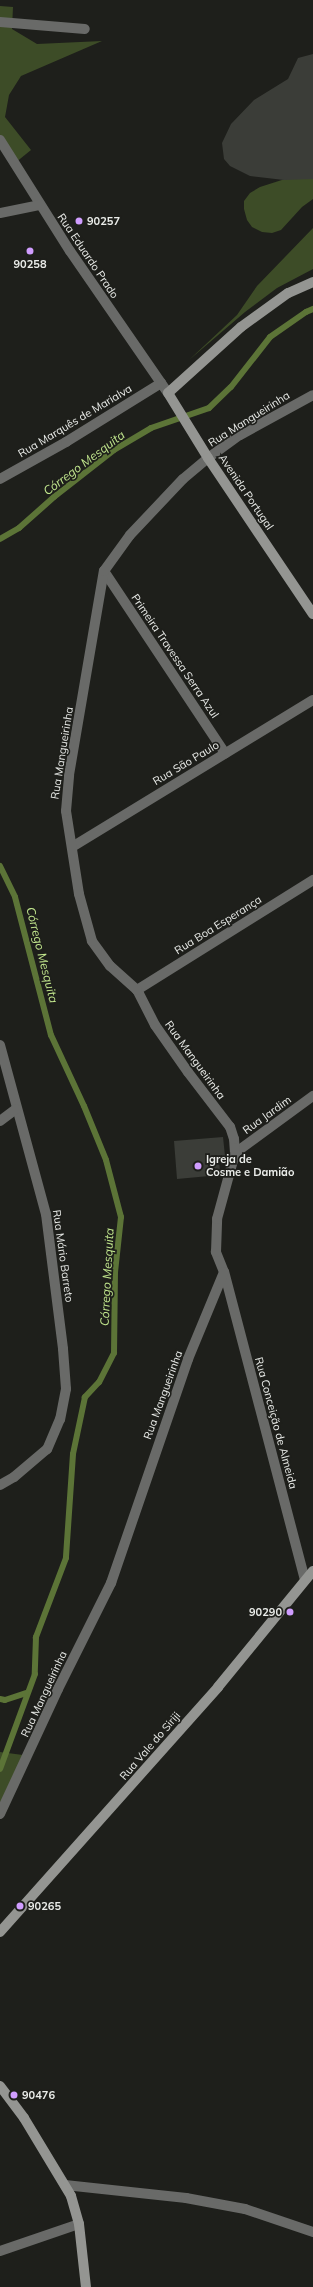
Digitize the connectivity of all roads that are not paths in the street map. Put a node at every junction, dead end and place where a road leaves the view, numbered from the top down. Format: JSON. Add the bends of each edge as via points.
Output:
{"nodes":[{"id":1,"x":0,"y":22,"type":"edge"},
{"id":2,"x":85,"y":29,"type":"dead end"},
{"id":3,"x":0,"y":140,"type":"edge"},
{"id":4,"x":40,"y":205,"type":"junction"},
{"id":5,"x":0,"y":213,"type":"edge"},
{"id":6,"x":313,"y":282,"type":"edge"},
{"id":7,"x":161,"y":383,"type":"junction"},
{"id":8,"x":168,"y":393,"type":"junction"},
{"id":9,"x":313,"y":395,"type":"edge"},
{"id":10,"x":208,"y":458,"type":"junction"},
{"id":11,"x":0,"y":479,"type":"edge"},
{"id":12,"x":104,"y":571,"type":"junction"},
{"id":13,"x":313,"y":614,"type":"edge"},
{"id":14,"x":313,"y":700,"type":"edge"},
{"id":15,"x":225,"y":754,"type":"junction"},
{"id":16,"x":72,"y":847,"type":"junction"},
{"id":17,"x":313,"y":880,"type":"edge"},
{"id":18,"x":137,"y":990,"type":"junction"},
{"id":19,"x":0,"y":1045,"type":"edge"},
{"id":20,"x":313,"y":1096,"type":"edge"},
{"id":21,"x":16,"y":1109,"type":"junction"},
{"id":22,"x":0,"y":1121,"type":"edge"},
{"id":23,"x":235,"y":1153,"type":"junction"},
{"id":24,"x":224,"y":1272,"type":"junction"},
{"id":25,"x":0,"y":1485,"type":"edge"},
{"id":26,"x":313,"y":1571,"type":"edge"},
{"id":27,"x":305,"y":1580,"type":"junction"},
{"id":28,"x":0,"y":1814,"type":"edge"},
{"id":29,"x":0,"y":1932,"type":"edge"},
{"id":30,"x":0,"y":2086,"type":"edge"},
{"id":31,"x":65,"y":2185,"type":"junction"},
{"id":32,"x":79,"y":2224,"type":"junction"},
{"id":33,"x":313,"y":2232,"type":"edge"},
{"id":34,"x":0,"y":2251,"type":"edge"},
{"id":35,"x":86,"y":2287,"type":"edge"}],
"edges":[{"from":1,"to":2,"type":"street"},
{"from":3,"to":4,"type":"street","name":"Rua Eduardo Prado"},
{"from":4,"to":5,"type":"street"},
{"from":4,"to":7,"type":"street","name":"Rua Eduardo Prado"},
{"from":6,"to":8,"type":"street","via":[[288,293],[241,327]]},
{"from":7,"to":8,"type":"street","name":"Avenida Portugal"},
{"from":7,"to":11,"type":"street","name":"Rua Marquês de Marialva","via":[[66,442]]},
{"from":8,"to":10,"type":"street","name":"Avenida Portugal"},
{"from":9,"to":10,"type":"street","name":"Rua Mangueirinha","via":[[240,435]]},
{"from":10,"to":12,"type":"street","name":"Rua Mangueirinha","via":[[183,479],[130,535]]},
{"from":10,"to":13,"type":"street","name":"Avenida Portugal"},
{"from":12,"to":15,"type":"street","name":"Primeira Travessa Serra Azul"},
{"from":12,"to":16,"type":"street","name":"Rua Mangueirinha","via":[[69,775],[66,811]]},
{"from":14,"to":15,"type":"street","name":"Rua São Paulo"},
{"from":15,"to":16,"type":"street","name":"Rua São Paulo"},
{"from":16,"to":18,"type":"street","name":"Rua Mangueirinha","via":[[79,894],[92,941],[110,966]]},
{"from":17,"to":18,"type":"street","name":"Rua Boa Esperança"},
{"from":18,"to":23,"type":"street","name":"Rua Mangueirinha","via":[[155,1025],[230,1127]]},
{"from":19,"to":21,"type":"street","name":"Rua Mário Barreto"},
{"from":20,"to":23,"type":"street","name":"Rua Jardim"},
{"from":21,"to":22,"type":"street"},
{"from":21,"to":25,"type":"street","name":"Rua Mário Barreto","via":[[46,1214],[66,1389],[60,1419],[46,1449],[14,1477]]},
{"from":23,"to":24,"type":"street","name":"Rua Mangueirinha","via":[[216,1225],[216,1252]]},
{"from":24,"to":27,"type":"street","name":"Rua Conceição de Almeida"},
{"from":24,"to":28,"type":"street","name":"Rua Mangueirinha","via":[[188,1359],[111,1583]]},
{"from":26,"to":27,"type":"street","name":"Rua Vale do Siriji"},
{"from":27,"to":29,"type":"street","name":"Rua Vale do Siriji","via":[[218,1687]]},
{"from":30,"to":31,"type":"street","via":[[24,2118]]},
{"from":31,"to":32,"type":"street"},
{"from":31,"to":33,"type":"street","via":[[186,2198],[245,2209]]},
{"from":32,"to":34,"type":"street"},
{"from":32,"to":35,"type":"street"}]}
